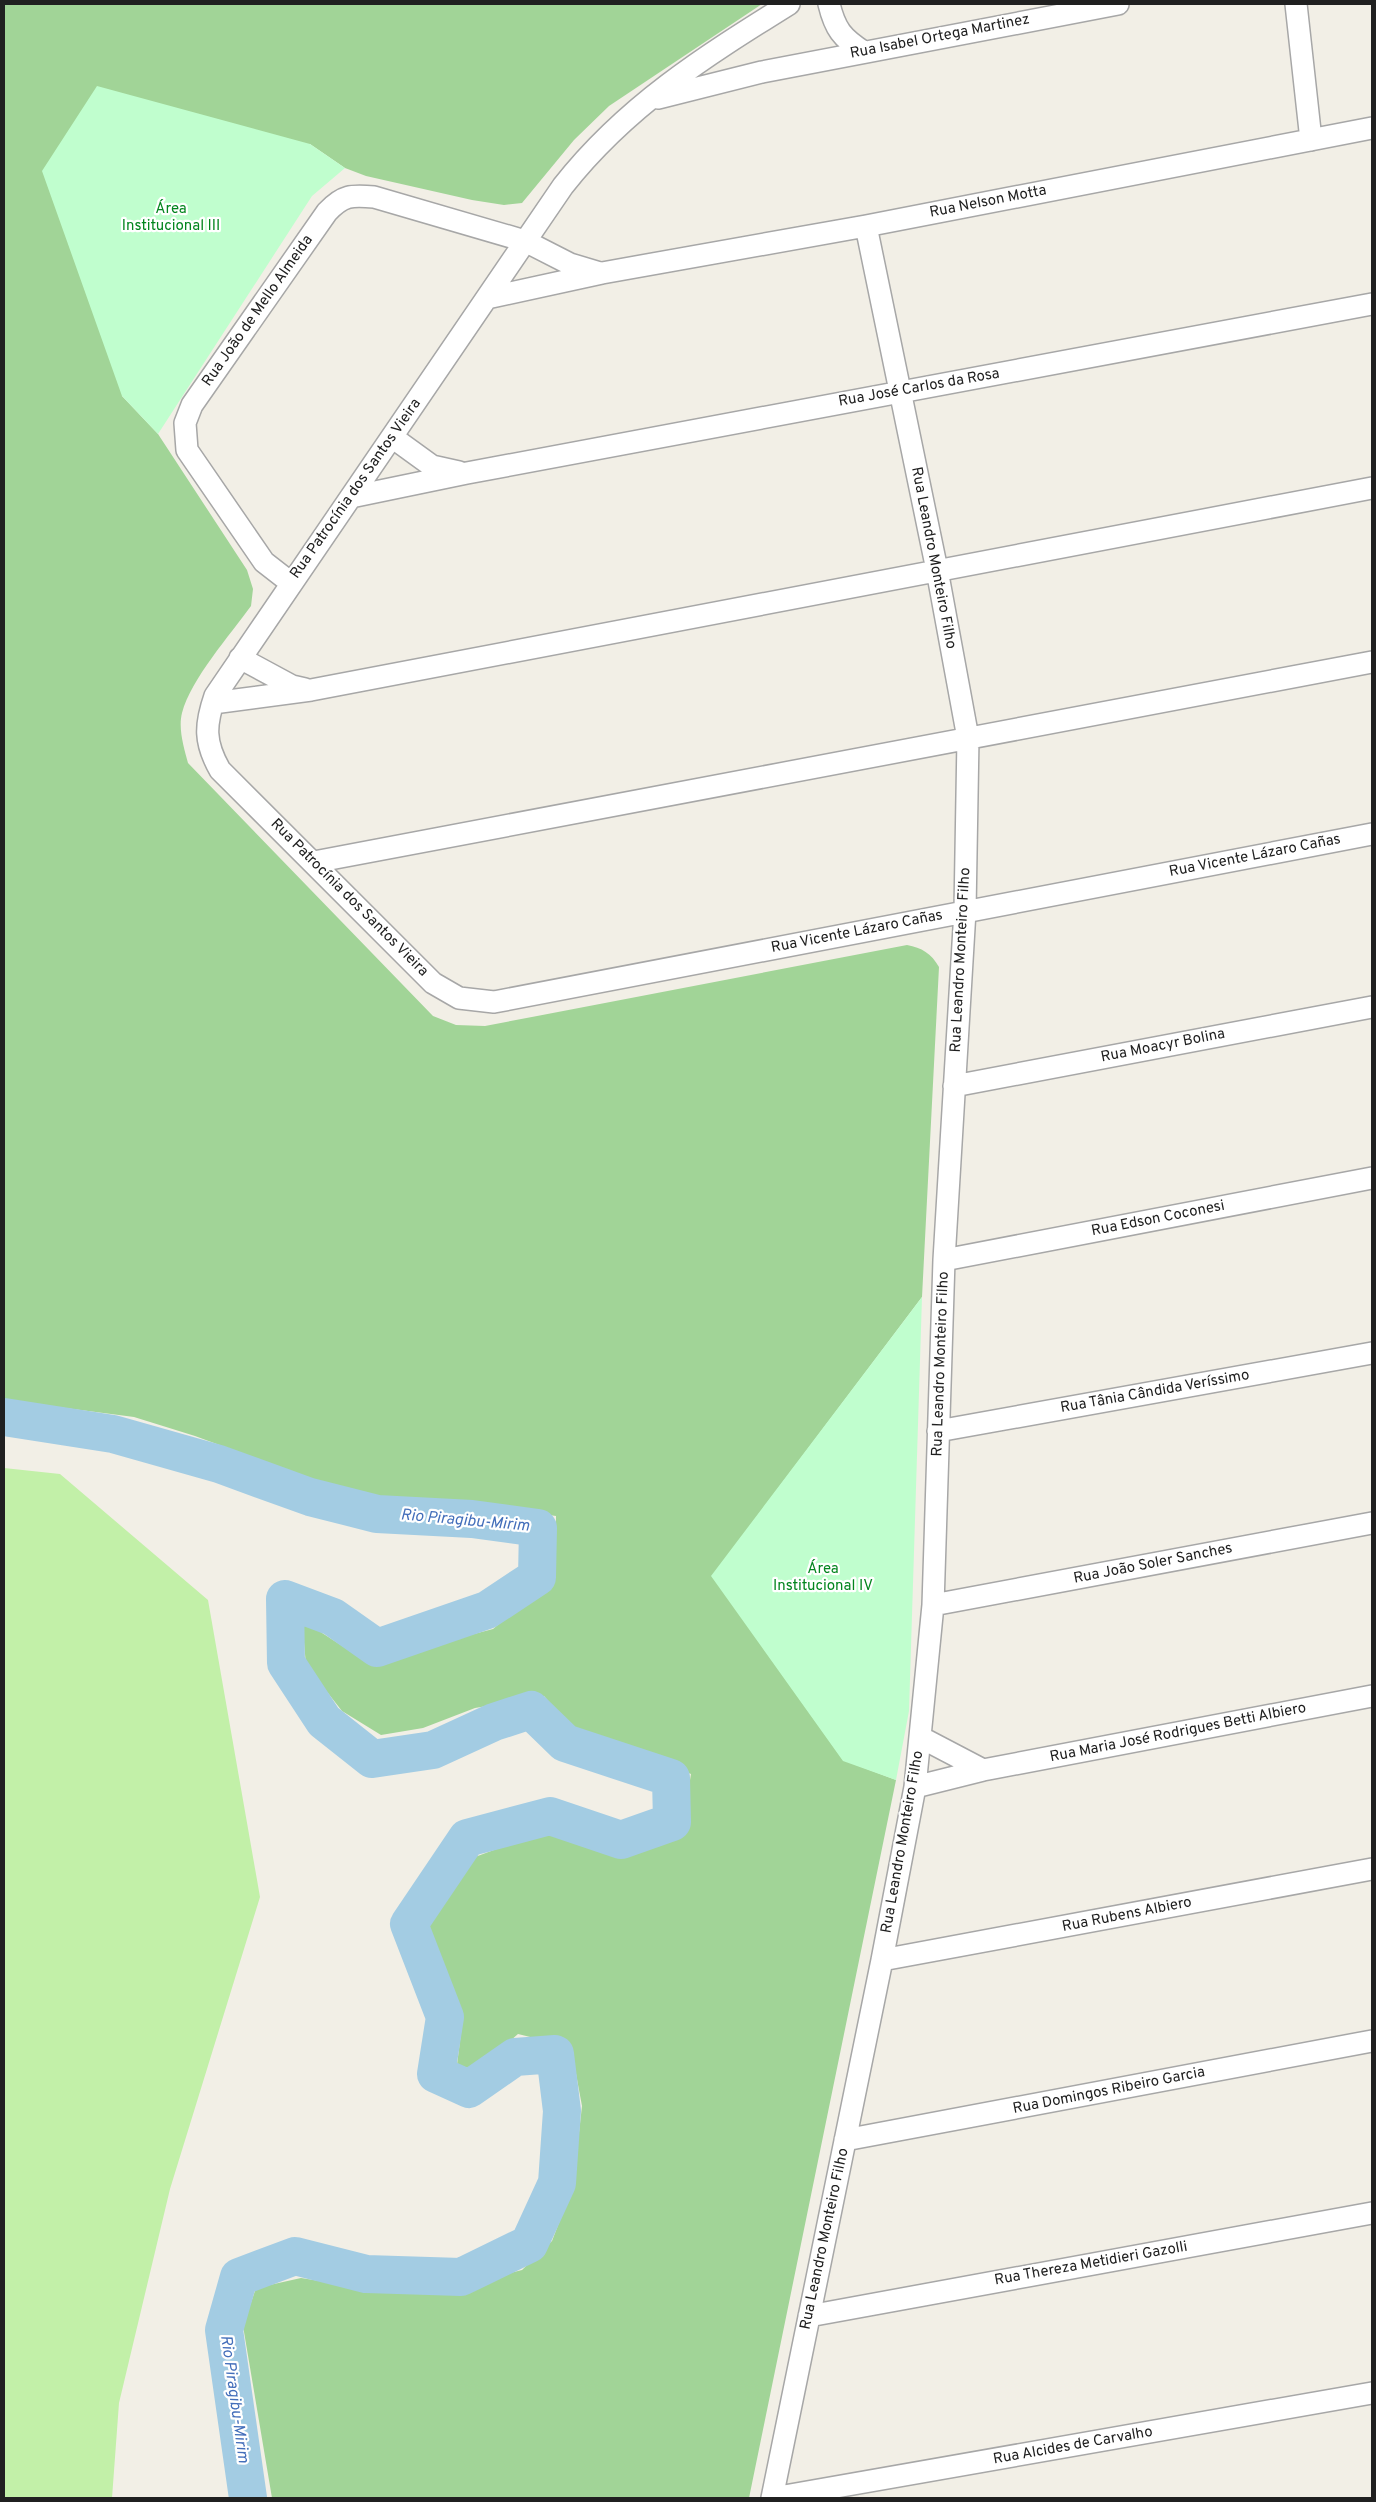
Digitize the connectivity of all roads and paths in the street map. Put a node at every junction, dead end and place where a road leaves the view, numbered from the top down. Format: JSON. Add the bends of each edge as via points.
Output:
{"nodes":[{"id":1,"x":789,"y":4,"type":"edge"},
{"id":2,"x":829,"y":4,"type":"edge"},
{"id":3,"x":1118,"y":4,"type":"edge"},
{"id":4,"x":1296,"y":4,"type":"edge"},
{"id":5,"x":864,"y":52,"type":"junction"},
{"id":6,"x":696,"y":66,"type":"junction"},
{"id":7,"x":762,"y":72,"type":"junction"},
{"id":8,"x":646,"y":100,"type":"junction"},
{"id":9,"x":1372,"y":128,"type":"edge"},
{"id":10,"x":1311,"y":140,"type":"junction"},
{"id":11,"x":866,"y":226,"type":"junction"},
{"id":12,"x":526,"y":241,"type":"junction"},
{"id":13,"x":602,"y":273,"type":"junction"},
{"id":14,"x":487,"y":298,"type":"junction"},
{"id":15,"x":1372,"y":304,"type":"edge"},
{"id":16,"x":899,"y":391,"type":"junction"},
{"id":17,"x":392,"y":437,"type":"junction"},
{"id":18,"x":467,"y":473,"type":"junction"},
{"id":19,"x":1372,"y":488,"type":"edge"},
{"id":20,"x":351,"y":497,"type":"junction"},
{"id":21,"x":937,"y":570,"type":"junction"},
{"id":22,"x":291,"y":583,"type":"junction"},
{"id":23,"x":240,"y":658,"type":"junction"},
{"id":24,"x":1372,"y":662,"type":"edge"},
{"id":25,"x":311,"y":690,"type":"junction"},
{"id":26,"x":212,"y":703,"type":"junction"},
{"id":27,"x":968,"y":738,"type":"junction"},
{"id":28,"x":1372,"y":834,"type":"edge"},
{"id":29,"x":314,"y":862,"type":"junction"},
{"id":30,"x":965,"y":911,"type":"junction"},
{"id":31,"x":459,"y":998,"type":"joint"},
{"id":32,"x":1372,"y":1007,"type":"edge"},
{"id":33,"x":954,"y":1086,"type":"junction"},
{"id":34,"x":1372,"y":1178,"type":"edge"},
{"id":35,"x":944,"y":1260,"type":"junction"},
{"id":36,"x":1372,"y":1353,"type":"edge"},
{"id":37,"x":938,"y":1431,"type":"junction"},
{"id":38,"x":1372,"y":1523,"type":"edge"},
{"id":39,"x":933,"y":1605,"type":"junction"},
{"id":40,"x":1372,"y":1696,"type":"edge"},
{"id":41,"x":920,"y":1737,"type":"junction"},
{"id":42,"x":983,"y":1770,"type":"junction"},
{"id":43,"x":915,"y":1787,"type":"junction"},
{"id":44,"x":1372,"y":1869,"type":"edge"},
{"id":45,"x":882,"y":1960,"type":"junction"},
{"id":46,"x":1372,"y":2041,"type":"edge"},
{"id":47,"x":845,"y":2140,"type":"junction"},
{"id":48,"x":1372,"y":2213,"type":"edge"},
{"id":49,"x":809,"y":2316,"type":"junction"},
{"id":50,"x":1372,"y":2393,"type":"edge"},
{"id":51,"x":772,"y":2498,"type":"edge"}],
"edges":[{"from":1,"to":6,"type":"street","name":"Rua Patrocínia dos Santos Vieira"},
{"from":2,"to":5,"type":"street","via":[[832,19],[841,35]]},
{"from":3,"to":5,"type":"street","name":"Rua Isabel Ortega Martinez"},
{"from":4,"to":10,"type":"street"},
{"from":5,"to":7,"type":"street","name":"Rua Isabel Ortega Martinez"},
{"from":6,"to":7,"type":"street","name":"Rua Isabel Ortega Martinez"},
{"from":6,"to":8,"type":"street","name":"Rua Patrocínia dos Santos Vieira"},
{"from":7,"to":8,"type":"street","name":"Rua Isabel Ortega Martinez"},
{"from":8,"to":12,"type":"street","name":"Rua Patrocínia dos Santos Vieira","via":[[586,156]]},
{"from":9,"to":10,"type":"street","name":"Rua Nelson Motta"},
{"from":10,"to":11,"type":"street","name":"Rua Nelson Motta"},
{"from":11,"to":13,"type":"street","name":"Rua Nelson Motta"},
{"from":11,"to":16,"type":"street","name":"Rua Leandro Monteiro Filho"},
{"from":12,"to":13,"type":"street","name":"Rua Nelson Motta","via":[[570,264]]},
{"from":12,"to":14,"type":"street","name":"Rua Patrocínia dos Santos Vieira"},
{"from":12,"to":22,"type":"street","name":"Rua João de Mello Almeida","via":[[374,197],[354,195],[338,200],[192,405],[185,423],[187,450],[264,562]]},
{"from":13,"to":14,"type":"street","name":"Rua Nelson Motta"},
{"from":14,"to":17,"type":"street","name":"Rua Patrocínia dos Santos Vieira"},
{"from":15,"to":16,"type":"street","name":"Rua José Carlos da Rosa"},
{"from":16,"to":18,"type":"street","name":"Rua José Carlos da Rosa"},
{"from":16,"to":21,"type":"street","name":"Rua Leandro Monteiro Filho"},
{"from":17,"to":18,"type":"street","name":"Rua José Carlos da Rosa","via":[[432,466]]},
{"from":17,"to":20,"type":"street","name":"Rua Patrocínia dos Santos Vieira"},
{"from":18,"to":20,"type":"street","name":"Rua José Carlos da Rosa"},
{"from":19,"to":21,"type":"street"},
{"from":20,"to":22,"type":"street","name":"Rua Patrocínia dos Santos Vieira"},
{"from":21,"to":25,"type":"street"},
{"from":21,"to":27,"type":"street","name":"Rua Leandro Monteiro Filho"},
{"from":22,"to":23,"type":"street","name":"Rua Patrocínia dos Santos Vieira"},
{"from":23,"to":25,"type":"street","via":[[292,686]]},
{"from":23,"to":26,"type":"street","name":"Rua Patrocínia dos Santos Vieira"},
{"from":24,"to":27,"type":"street"},
{"from":25,"to":26,"type":"street"},
{"from":26,"to":29,"type":"street","name":"Rua Patrocínia dos Santos Vieira","via":[[207,734],[210,753],[220,770]]},
{"from":27,"to":29,"type":"street"},
{"from":27,"to":30,"type":"street","name":"Rua Leandro Monteiro Filho"},
{"from":28,"to":30,"type":"street","name":"Rua Vicente Lázaro Cañas"},
{"from":29,"to":31,"type":"street","name":"Rua Patrocínia dos Santos Vieira","via":[[433,983]]},
{"from":30,"to":31,"type":"street","name":"Rua Vicente Lázaro Cañas","via":[[494,1002]]},
{"from":30,"to":33,"type":"street","name":"Rua Leandro Monteiro Filho"},
{"from":32,"to":33,"type":"street","name":"Rua Moacyr Bolina"},
{"from":33,"to":35,"type":"street","name":"Rua Leandro Monteiro Filho"},
{"from":34,"to":35,"type":"street","name":"Rua Edson Coconesi"},
{"from":35,"to":37,"type":"street","name":"Rua Leandro Monteiro Filho"},
{"from":36,"to":37,"type":"street","name":"Rua Tânia Cândida Veríssimo"},
{"from":37,"to":39,"type":"street","name":"Rua Leandro Monteiro Filho"},
{"from":38,"to":39,"type":"street","name":"Rua João Soler Sanches"},
{"from":39,"to":41,"type":"street","name":"Rua Leandro Monteiro Filho"},
{"from":40,"to":42,"type":"street","name":"Rua Maria José Rodrigues Betti Albiero"},
{"from":41,"to":42,"type":"street"},
{"from":41,"to":43,"type":"street","name":"Rua Leandro Monteiro Filho"},
{"from":42,"to":43,"type":"street","name":"Rua Maria José Rodrigues Betti Albiero"},
{"from":43,"to":45,"type":"street","name":"Rua Leandro Monteiro Filho"},
{"from":44,"to":45,"type":"street","name":"Rua Rubens Albiero"},
{"from":45,"to":47,"type":"street","name":"Rua Leandro Monteiro Filho"},
{"from":46,"to":47,"type":"street","name":"Rua Domingos Ribeiro Garcia"},
{"from":47,"to":49,"type":"street","name":"Rua Leandro Monteiro Filho"},
{"from":48,"to":49,"type":"street","name":"Rua Thereza Metidieri Gazolli"},
{"from":49,"to":51,"type":"street","name":"Rua Leandro Monteiro Filho"},
{"from":50,"to":51,"type":"street","name":"Rua Alcides de Carvalho"}]}
